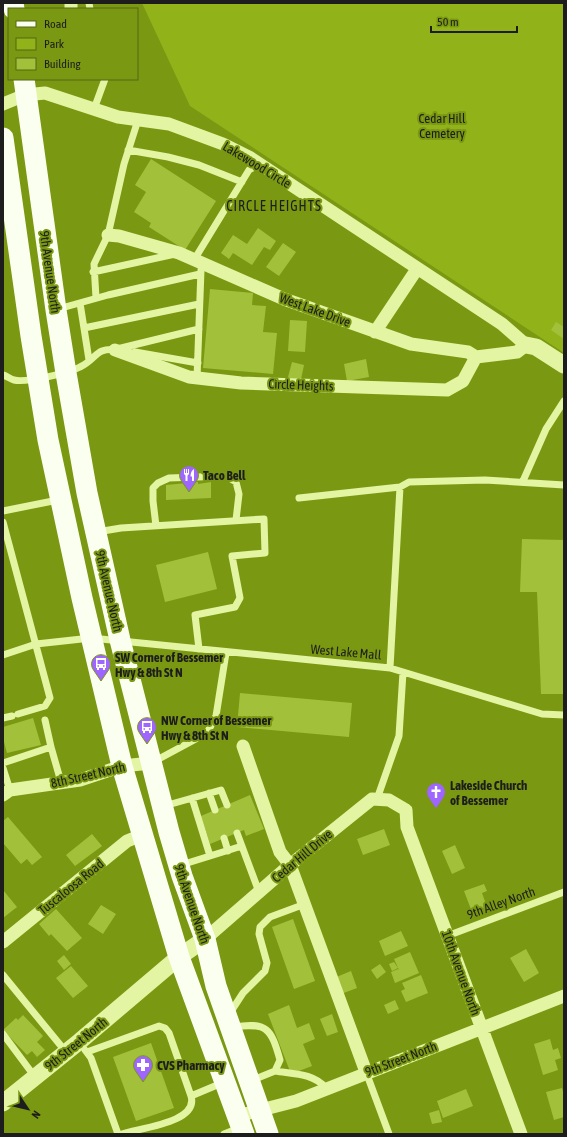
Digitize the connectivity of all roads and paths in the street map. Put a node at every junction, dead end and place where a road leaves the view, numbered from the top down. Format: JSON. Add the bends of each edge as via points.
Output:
{"nodes":[{"id":1,"x":105,"y":80,"type":"edge"},
{"id":2,"x":24,"y":87,"type":"edge"},
{"id":3,"x":3,"y":104,"type":"edge"},
{"id":4,"x":94,"y":109,"type":"junction"},
{"id":5,"x":138,"y":120,"type":"junction"},
{"id":6,"x":3,"y":138,"type":"edge"},
{"id":7,"x":128,"y":150,"type":"junction"},
{"id":8,"x":259,"y":164,"type":"junction"},
{"id":9,"x":242,"y":182,"type":"junction"},
{"id":10,"x":108,"y":235,"type":"junction"},
{"id":11,"x":179,"y":253,"type":"junction"},
{"id":12,"x":199,"y":266,"type":"junction"},
{"id":13,"x":417,"y":269,"type":"junction"},
{"id":14,"x":94,"y":272,"type":"junction"},
{"id":15,"x":96,"y":298,"type":"junction"},
{"id":16,"x":80,"y":303,"type":"junction"},
{"id":17,"x":199,"y":304,"type":"junction"},
{"id":18,"x":56,"y":310,"type":"junction"},
{"id":19,"x":84,"y":328,"type":"junction"},
{"id":20,"x":199,"y":329,"type":"junction"},
{"id":21,"x":375,"y":332,"type":"junction"},
{"id":22,"x":526,"y":345,"type":"junction"},
{"id":23,"x":115,"y":350,"type":"junction"},
{"id":24,"x":476,"y":357,"type":"junction"},
{"id":25,"x":89,"y":360,"type":"junction"},
{"id":26,"x":198,"y":363,"type":"junction"},
{"id":27,"x":564,"y":365,"type":"edge"},
{"id":28,"x":66,"y":373,"type":"junction"},
{"id":29,"x":3,"y":375,"type":"edge"},
{"id":30,"x":38,"y":378,"type":"junction"},
{"id":31,"x":197,"y":378,"type":"junction"},
{"id":32,"x":564,"y":401,"type":"edge"},
{"id":33,"x":523,"y":481,"type":"junction"},
{"id":34,"x":564,"y":485,"type":"edge"},
{"id":35,"x":400,"y":487,"type":"junction"},
{"id":36,"x":299,"y":498,"type":"dead end"},
{"id":37,"x":61,"y":499,"type":"junction"},
{"id":38,"x":3,"y":511,"type":"edge"},
{"id":39,"x":236,"y":520,"type":"junction"},
{"id":40,"x":3,"y":522,"type":"edge"},
{"id":41,"x":156,"y":526,"type":"junction"},
{"id":42,"x":96,"y":532,"type":"junction"},
{"id":43,"x":91,"y":638,"type":"junction"},
{"id":44,"x":120,"y":640,"type":"junction"},
{"id":45,"x":36,"y":644,"type":"junction"},
{"id":46,"x":199,"y":649,"type":"junction"},
{"id":47,"x":226,"y":653,"type":"junction"},
{"id":48,"x":3,"y":655,"type":"edge"},
{"id":49,"x":390,"y":668,"type":"junction"},
{"id":50,"x":403,"y":672,"type":"junction"},
{"id":51,"x":564,"y":715,"type":"edge"},
{"id":52,"x":3,"y":718,"type":"edge"},
{"id":53,"x":45,"y":720,"type":"dead end"},
{"id":54,"x":243,"y":746,"type":"dead end"},
{"id":55,"x":51,"y":747,"type":"junction"},
{"id":56,"x":3,"y":763,"type":"edge"},
{"id":57,"x":151,"y":763,"type":"junction"},
{"id":58,"x":122,"y":766,"type":"junction"},
{"id":59,"x":3,"y":768,"type":"edge"},
{"id":60,"x":61,"y":782,"type":"junction"},
{"id":61,"x":6,"y":793,"type":"edge"},
{"id":62,"x":209,"y":793,"type":"junction"},
{"id":63,"x":192,"y":798,"type":"junction"},
{"id":64,"x":377,"y":799,"type":"junction"},
{"id":65,"x":227,"y":805,"type":"dead end"},
{"id":66,"x":163,"y":806,"type":"junction"},
{"id":67,"x":215,"y":810,"type":"dead end"},
{"id":68,"x":237,"y":833,"type":"dead end"},
{"id":69,"x":142,"y":835,"type":"junction"},
{"id":70,"x":224,"y":838,"type":"dead end"},
{"id":71,"x":242,"y":846,"type":"junction"},
{"id":72,"x":228,"y":851,"type":"junction"},
{"id":73,"x":210,"y":856,"type":"junction"},
{"id":74,"x":290,"y":865,"type":"junction"},
{"id":75,"x":179,"y":866,"type":"junction"},
{"id":76,"x":259,"y":892,"type":"junction"},
{"id":77,"x":564,"y":892,"type":"edge"},
{"id":78,"x":305,"y":904,"type":"junction"},
{"id":79,"x":447,"y":936,"type":"junction"},
{"id":80,"x":205,"y":939,"type":"junction"},
{"id":81,"x":3,"y":942,"type":"edge"},
{"id":82,"x":179,"y":957,"type":"junction"},
{"id":83,"x":3,"y":975,"type":"edge"},
{"id":84,"x":564,"y":996,"type":"edge"},
{"id":85,"x":229,"y":1023,"type":"junction"},
{"id":86,"x":481,"y":1028,"type":"junction"},
{"id":87,"x":3,"y":1034,"type":"edge"},
{"id":88,"x":83,"y":1047,"type":"junction"},
{"id":89,"x":66,"y":1052,"type":"junction"},
{"id":90,"x":275,"y":1071,"type":"junction"},
{"id":91,"x":366,"y":1072,"type":"junction"},
{"id":92,"x":35,"y":1077,"type":"junction"},
{"id":93,"x":249,"y":1081,"type":"junction"},
{"id":94,"x":224,"y":1082,"type":"junction"},
{"id":95,"x":326,"y":1088,"type":"junction"},
{"id":96,"x":191,"y":1096,"type":"junction"},
{"id":97,"x":3,"y":1103,"type":"edge"},
{"id":98,"x":260,"y":1111,"type":"junction"},
{"id":99,"x":236,"y":1128,"type":"edge"},
{"id":100,"x":118,"y":1134,"type":"edge"},
{"id":101,"x":122,"y":1134,"type":"edge"},
{"id":102,"x":268,"y":1134,"type":"edge"},
{"id":103,"x":389,"y":1134,"type":"edge"},
{"id":104,"x":521,"y":1134,"type":"edge"}],
"edges":[{"from":1,"to":4,"type":"lane"},
{"from":2,"to":3,"type":"street"},
{"from":2,"to":4,"type":"street","name":"Lakewood Circle"},
{"from":2,"to":18,"type":"main road","name":"9th Avenue North"},
{"from":4,"to":5,"type":"street","name":"Lakewood Circle"},
{"from":5,"to":7,"type":"lane"},
{"from":5,"to":8,"type":"street","name":"Lakewood Circle","via":[[169,124],[223,144]]},
{"from":6,"to":30,"type":"main road","name":"9th Avenue North","via":[[12,226]]},
{"from":7,"to":9,"type":"lane","via":[[199,165]]},
{"from":7,"to":10,"type":"lane"},
{"from":8,"to":9,"type":"lane","via":[[249,170]]},
{"from":8,"to":13,"type":"street","name":"Lakewood Circle"},
{"from":9,"to":12,"type":"lane"},
{"from":10,"to":11,"type":"street","name":"West Lake Drive"},
{"from":10,"to":14,"type":"lane","via":[[94,264]]},
{"from":11,"to":12,"type":"street","name":"West Lake Drive"},
{"from":11,"to":14,"type":"lane"},
{"from":12,"to":15,"type":"lane"},
{"from":12,"to":17,"type":"lane"},
{"from":12,"to":21,"type":"street","name":"West Lake Drive"},
{"from":13,"to":21,"type":"street"},
{"from":13,"to":22,"type":"street","name":"Lakewood Circle","via":[[502,324]]},
{"from":14,"to":15,"type":"lane"},
{"from":15,"to":16,"type":"lane"},
{"from":16,"to":18,"type":"lane"},
{"from":16,"to":19,"type":"lane"},
{"from":17,"to":19,"type":"lane"},
{"from":17,"to":20,"type":"lane"},
{"from":18,"to":28,"type":"main road","name":"9th Avenue North"},
{"from":19,"to":25,"type":"lane"},
{"from":20,"to":23,"type":"lane"},
{"from":20,"to":26,"type":"lane"},
{"from":21,"to":24,"type":"street","name":"West Lake Drive","via":[[411,344],[468,352]]},
{"from":22,"to":24,"type":"street","name":"West Lake Drive","via":[[517,352]]},
{"from":22,"to":27,"type":"street","via":[[536,347]]},
{"from":23,"to":25,"type":"lane","via":[[100,350]]},
{"from":23,"to":26,"type":"lane"},
{"from":23,"to":31,"type":"street","name":"Circle Heights"},
{"from":24,"to":31,"type":"street","name":"Circle Heights","via":[[463,381],[447,390],[241,383]]},
{"from":25,"to":28,"type":"lane"},
{"from":26,"to":31,"type":"lane"},
{"from":28,"to":30,"type":"lane"},
{"from":28,"to":42,"type":"main road","name":"9th Avenue North"},
{"from":29,"to":30,"type":"lane","via":[[15,381]]},
{"from":30,"to":37,"type":"main road","name":"9th Avenue North"},
{"from":32,"to":33,"type":"lane","via":[[546,429]]},
{"from":33,"to":34,"type":"lane"},
{"from":33,"to":35,"type":"lane","via":[[409,482]]},
{"from":35,"to":36,"type":"lane"},
{"from":35,"to":49,"type":"lane"},
{"from":37,"to":38,"type":"lane"},
{"from":37,"to":43,"type":"main road","name":"9th Avenue North"},
{"from":39,"to":41,"type":"lane"},
{"from":39,"to":41,"type":"lane","via":[[239,494],[236,482],[226,476],[169,478],[153,488]]},
{"from":39,"to":46,"type":"lane","via":[[264,519],[265,553],[232,556],[240,598],[235,607],[195,615]]},
{"from":40,"to":45,"type":"lane"},
{"from":41,"to":42,"type":"lane"},
{"from":42,"to":44,"type":"main road","name":"9th Avenue North"},
{"from":43,"to":44,"type":"lane","name":"West Lake Mall"},
{"from":43,"to":45,"type":"lane","name":"West Lake Mall"},
{"from":43,"to":58,"type":"main road","name":"9th Avenue North"},
{"from":44,"to":46,"type":"lane","name":"West Lake Mall"},
{"from":44,"to":57,"type":"main road","name":"9th Avenue North"},
{"from":45,"to":48,"type":"lane","name":"West Lake Mall"},
{"from":45,"to":52,"type":"lane","via":[[50,698],[45,706]]},
{"from":46,"to":47,"type":"lane","name":"West Lake Mall"},
{"from":47,"to":49,"type":"lane","name":"West Lake Mall"},
{"from":47,"to":57,"type":"lane","via":[[216,716],[207,733]]},
{"from":49,"to":50,"type":"lane","name":"West Lake Mall"},
{"from":50,"to":51,"type":"lane","name":"West Lake Mall","via":[[542,714]]},
{"from":50,"to":64,"type":"lane","via":[[399,736]]},
{"from":53,"to":55,"type":"lane"},
{"from":54,"to":74,"type":"street","via":[[280,852]]},
{"from":55,"to":56,"type":"lane"},
{"from":55,"to":60,"type":"lane"},
{"from":57,"to":58,"type":"street","name":"8th Street North"},
{"from":57,"to":66,"type":"main road","name":"9th Avenue North"},
{"from":58,"to":60,"type":"street","name":"8th Street North","via":[[80,780]]},
{"from":58,"to":69,"type":"main road","name":"9th Avenue North"},
{"from":59,"to":61,"type":"lane"},
{"from":60,"to":61,"type":"street","name":"8th Street North"},
{"from":62,"to":63,"type":"lane"},
{"from":62,"to":65,"type":"lane","via":[[221,790]]},
{"from":62,"to":67,"type":"lane"},
{"from":63,"to":66,"type":"lane"},
{"from":63,"to":73,"type":"lane"},
{"from":64,"to":74,"type":"street","name":"Cedar Hill Drive","via":[[372,799]]},
{"from":64,"to":79,"type":"street","name":"10th Avenue North","via":[[389,800],[406,810],[407,827]]},
{"from":66,"to":75,"type":"main road","name":"9th Avenue North"},
{"from":68,"to":71,"type":"lane"},
{"from":69,"to":81,"type":"street","name":"Tuscaloosa Road","via":[[126,841]]},
{"from":69,"to":82,"type":"main road","name":"9th Avenue North"},
{"from":70,"to":72,"type":"lane"},
{"from":71,"to":72,"type":"lane"},
{"from":71,"to":76,"type":"lane"},
{"from":72,"to":73,"type":"lane"},
{"from":73,"to":75,"type":"lane"},
{"from":74,"to":76,"type":"street","name":"Cedar Hill Drive"},
{"from":74,"to":78,"type":"street"},
{"from":75,"to":80,"type":"main road","name":"9th Avenue North"},
{"from":76,"to":80,"type":"street","name":"Cedar Hill Drive"},
{"from":77,"to":79,"type":"lane","name":"9th Alley North"},
{"from":78,"to":85,"type":"lane","via":[[270,917],[260,927],[259,934],[267,963],[265,971],[243,993]]},
{"from":78,"to":91,"type":"street"},
{"from":79,"to":86,"type":"street","name":"10th Avenue North"},
{"from":80,"to":82,"type":"street","name":"9th Street North"},
{"from":80,"to":85,"type":"main road","name":"9th Avenue North","via":[[216,986]]},
{"from":82,"to":88,"type":"street","name":"9th Street North"},
{"from":82,"to":94,"type":"main road","name":"9th Avenue North"},
{"from":83,"to":89,"type":"lane"},
{"from":84,"to":86,"type":"street","name":"9th Street North"},
{"from":85,"to":90,"type":"lane","via":[[253,1024],[265,1029],[274,1040],[280,1060]]},
{"from":85,"to":93,"type":"main road","name":"9th Avenue North"},
{"from":86,"to":91,"type":"street","name":"9th Street North"},
{"from":86,"to":104,"type":"street","name":"10th Avenue North"},
{"from":87,"to":92,"type":"lane"},
{"from":88,"to":89,"type":"street","name":"9th Street North"},
{"from":88,"to":96,"type":"lane","via":[[159,1026],[165,1028]]},
{"from":88,"to":100,"type":"lane","via":[[91,1058]]},
{"from":89,"to":92,"type":"street","name":"9th Street North"},
{"from":90,"to":93,"type":"lane"},
{"from":90,"to":95,"type":"lane","via":[[309,1075]]},
{"from":91,"to":95,"type":"street","name":"9th Street North"},
{"from":91,"to":103,"type":"lane"},
{"from":92,"to":97,"type":"street","name":"9th Street North"},
{"from":93,"to":98,"type":"main road","name":"9th Avenue North"},
{"from":94,"to":96,"type":"lane"},
{"from":94,"to":99,"type":"main road","name":"9th Avenue North"},
{"from":95,"to":98,"type":"street","name":"9th Street North","via":[[296,1101]]},
{"from":96,"to":101,"type":"lane","via":[[192,1105],[180,1116]]},
{"from":98,"to":99,"type":"street","name":"9th Street North"},
{"from":98,"to":102,"type":"main road","name":"9th Avenue North"}]}
